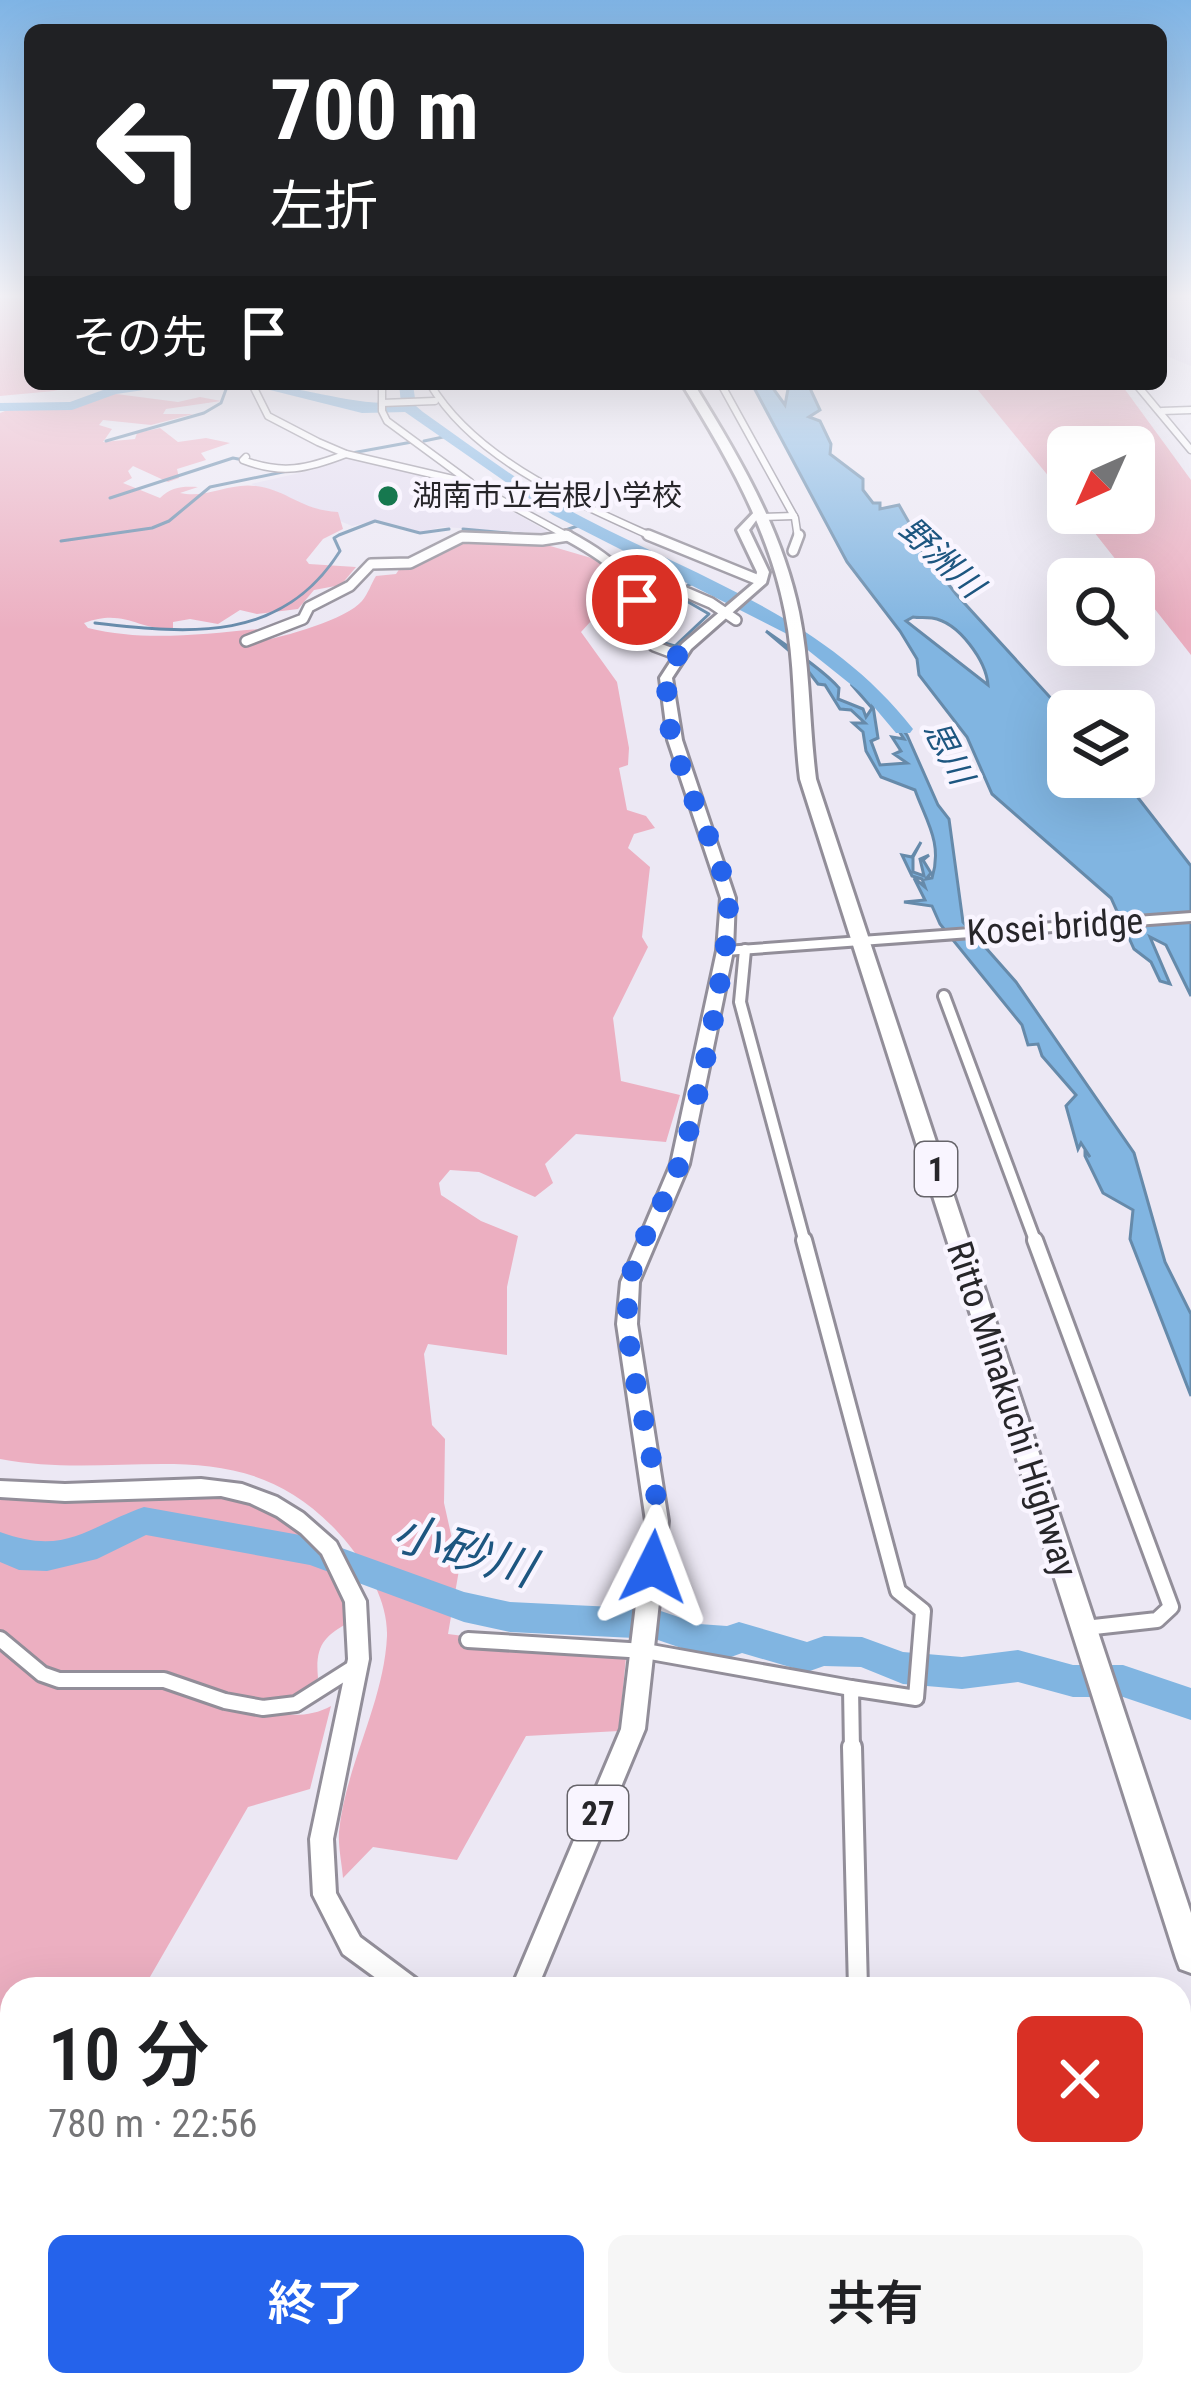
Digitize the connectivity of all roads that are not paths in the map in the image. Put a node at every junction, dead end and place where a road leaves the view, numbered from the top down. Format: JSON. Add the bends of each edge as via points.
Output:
{"nodes":[{"id":1,"x":383,"y":406,"type":"edge"},
{"id":2,"x":264,"y":407,"type":"edge"},
{"id":3,"x":440,"y":407,"type":"edge"},
{"id":4,"x":700,"y":407,"type":"edge"},
{"id":5,"x":734,"y":407,"type":"edge"},
{"id":6,"x":1158,"y":407,"type":"edge"},
{"id":7,"x":1191,"y":410,"type":"edge"},
{"id":8,"x":1162,"y":411,"type":"junction"},
{"id":9,"x":1191,"y":450,"type":"edge"},
{"id":10,"x":346,"y":454,"type":"junction"},
{"id":11,"x":245,"y":458,"type":"dead end"},
{"id":12,"x":470,"y":483,"type":"junction"},
{"id":13,"x":759,"y":514,"type":"junction"},
{"id":14,"x":794,"y":516,"type":"junction"},
{"id":15,"x":568,"y":536,"type":"junction"},
{"id":16,"x":793,"y":551,"type":"dead end"},
{"id":17,"x":614,"y":561,"type":"junction"},
{"id":18,"x":760,"y":582,"type":"junction"},
{"id":19,"x":730,"y":615,"type":"junction"},
{"id":20,"x":246,"y":641,"type":"dead end"},
{"id":21,"x":678,"y":655,"type":"junction"},
{"id":22,"x":1191,"y":917,"type":"edge"},
{"id":23,"x":862,"y":940,"type":"junction"},
{"id":24,"x":745,"y":950,"type":"junction"},
{"id":25,"x":724,"y":952,"type":"junction"},
{"id":26,"x":717,"y":984,"type":"junction"},
{"id":27,"x":740,"y":990,"type":"junction"},
{"id":28,"x":944,"y":996,"type":"dead end"},
{"id":29,"x":0,"y":1489,"type":"edge"},
{"id":30,"x":1084,"y":1628,"type":"junction"},
{"id":31,"x":647,"y":1632,"type":"junction"},
{"id":32,"x":0,"y":1639,"type":"edge"},
{"id":33,"x":468,"y":1640,"type":"dead end"},
{"id":34,"x":356,"y":1666,"type":"junction"},
{"id":35,"x":851,"y":1688,"type":"junction"},
{"id":36,"x":1191,"y":1958,"type":"edge"},
{"id":37,"x":386,"y":1977,"type":"edge"},
{"id":38,"x":529,"y":1977,"type":"edge"},
{"id":39,"x":858,"y":1977,"type":"edge"}],
"edges":[{"from":1,"to":12,"type":"street","via":[[388,424],[435,450]]},
{"from":2,"to":10,"type":"street"},
{"from":3,"to":18,"type":"street","via":[[588,507]]},
{"from":4,"to":13,"type":"highway","name":"Ritto Minakuchi Highway","number":"1"},
{"from":5,"to":14,"type":"street"},
{"from":6,"to":8,"type":"street"},
{"from":7,"to":8,"type":"street"},
{"from":8,"to":9,"type":"street"},
{"from":10,"to":11,"type":"street","via":[[279,473]]},
{"from":10,"to":12,"type":"street"},
{"from":12,"to":15,"type":"street"},
{"from":13,"to":14,"type":"street"},
{"from":13,"to":18,"type":"main road","via":[[743,530]]},
{"from":13,"to":23,"type":"highway","name":"Ritto Minakuchi Highway","number":"1","via":[[787,598],[808,779]]},
{"from":14,"to":16,"type":"street"},
{"from":15,"to":17,"type":"street"},
{"from":15,"to":20,"type":"street","via":[[461,537],[411,562],[371,564],[303,619]]},
{"from":17,"to":19,"type":"street"},
{"from":17,"to":21,"type":"street","via":[[654,646]]},
{"from":18,"to":19,"type":"main road"},
{"from":19,"to":21,"type":"main road"},
{"from":21,"to":25,"type":"main road","number":"27","via":[[666,679],[667,702],[728,898]]},
{"from":22,"to":23,"type":"street","name":"Kosei bridge"},
{"from":23,"to":24,"type":"street","name":"Kosei bridge"},
{"from":23,"to":30,"type":"highway","name":"Ritto Minakuchi Highway","number":"1"},
{"from":24,"to":25,"type":"street","name":"Kosei bridge"},
{"from":24,"to":27,"type":"street"},
{"from":25,"to":26,"type":"main road","number":"27"},
{"from":26,"to":27,"type":"street"},
{"from":26,"to":31,"type":"main road","number":"27","via":[[680,1164],[630,1282],[627,1324],[657,1520]]},
{"from":27,"to":35,"type":"street","via":[[898,1591],[923,1611],[916,1698]]},
{"from":28,"to":30,"type":"street","via":[[1171,1606],[1148,1622]]},
{"from":29,"to":34,"type":"street","via":[[226,1488],[294,1516],[319,1535],[354,1588],[361,1623]]},
{"from":30,"to":36,"type":"highway","name":"Ritto Minakuchi Highway","number":"1"},
{"from":31,"to":33,"type":"street"},
{"from":31,"to":35,"type":"street"},
{"from":31,"to":38,"type":"main road","number":"27","via":[[634,1729]]},
{"from":32,"to":34,"type":"street","via":[[58,1680],[164,1680],[263,1708],[296,1704]]},
{"from":34,"to":37,"type":"street","via":[[319,1867],[346,1943]]},
{"from":35,"to":39,"type":"street"}]}
